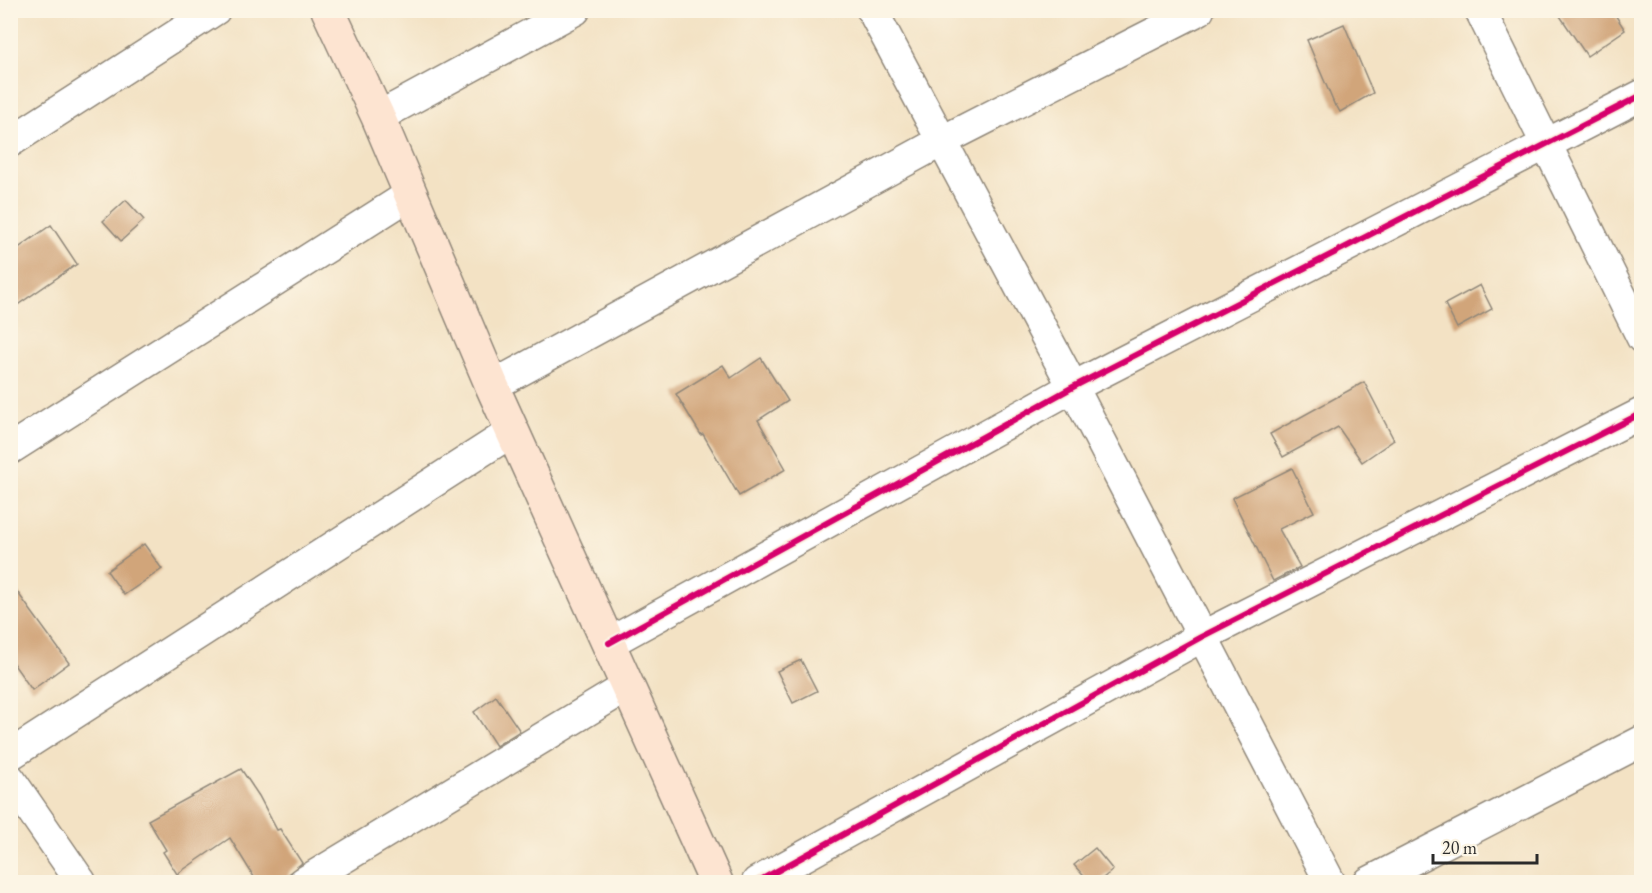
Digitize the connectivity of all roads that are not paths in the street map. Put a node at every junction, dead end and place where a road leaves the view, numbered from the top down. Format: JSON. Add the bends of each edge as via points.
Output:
{"nodes":[{"id":1,"x":215,"y":10,"type":"edge"},
{"id":2,"x":328,"y":10,"type":"edge"},
{"id":3,"x":575,"y":10,"type":"edge"},
{"id":4,"x":872,"y":10,"type":"edge"},
{"id":5,"x":1199,"y":10,"type":"edge"},
{"id":6,"x":1480,"y":10,"type":"edge"},
{"id":7,"x":1641,"y":95,"type":"edge"},
{"id":8,"x":378,"y":117,"type":"junction"},
{"id":9,"x":942,"y":141,"type":"junction"},
{"id":10,"x":10,"y":142,"type":"edge"},
{"id":11,"x":1546,"y":146,"type":"junction"},
{"id":12,"x":411,"y":194,"type":"junction"},
{"id":13,"x":1641,"y":338,"type":"edge"},
{"id":14,"x":492,"y":386,"type":"junction"},
{"id":15,"x":1073,"y":387,"type":"junction"},
{"id":16,"x":1641,"y":413,"type":"edge"},
{"id":17,"x":513,"y":431,"type":"junction"},
{"id":18,"x":10,"y":448,"type":"edge"},
{"id":19,"x":1201,"y":638,"type":"junction"},
{"id":20,"x":609,"y":643,"type":"junction"},
{"id":21,"x":628,"y":686,"type":"junction"},
{"id":22,"x":1641,"y":741,"type":"edge"},
{"id":23,"x":10,"y":755,"type":"edge"},
{"id":24,"x":10,"y":779,"type":"edge"},
{"id":25,"x":81,"y":882,"type":"edge"},
{"id":26,"x":304,"y":882,"type":"edge"},
{"id":27,"x":716,"y":882,"type":"edge"},
{"id":28,"x":757,"y":882,"type":"edge"},
{"id":29,"x":1330,"y":882,"type":"edge"},
{"id":30,"x":1369,"y":882,"type":"edge"}],
"edges":[{"from":1,"to":10,"type":"street"},
{"from":2,"to":8,"type":"street"},
{"from":3,"to":8,"type":"street"},
{"from":4,"to":9,"type":"street"},
{"from":5,"to":9,"type":"street"},
{"from":6,"to":11,"type":"street"},
{"from":7,"to":11,"type":"street"},
{"from":8,"to":12,"type":"street"},
{"from":9,"to":14,"type":"street"},
{"from":9,"to":15,"type":"street"},
{"from":11,"to":13,"type":"street"},
{"from":11,"to":15,"type":"street"},
{"from":12,"to":14,"type":"street"},
{"from":12,"to":18,"type":"street"},
{"from":14,"to":17,"type":"street"},
{"from":15,"to":19,"type":"street"},
{"from":15,"to":20,"type":"street"},
{"from":16,"to":19,"type":"street"},
{"from":17,"to":20,"type":"street"},
{"from":17,"to":23,"type":"street"},
{"from":19,"to":28,"type":"street"},
{"from":19,"to":29,"type":"street"},
{"from":20,"to":21,"type":"street"},
{"from":21,"to":26,"type":"street"},
{"from":21,"to":27,"type":"street"},
{"from":22,"to":30,"type":"street"},
{"from":24,"to":25,"type":"street"}]}
